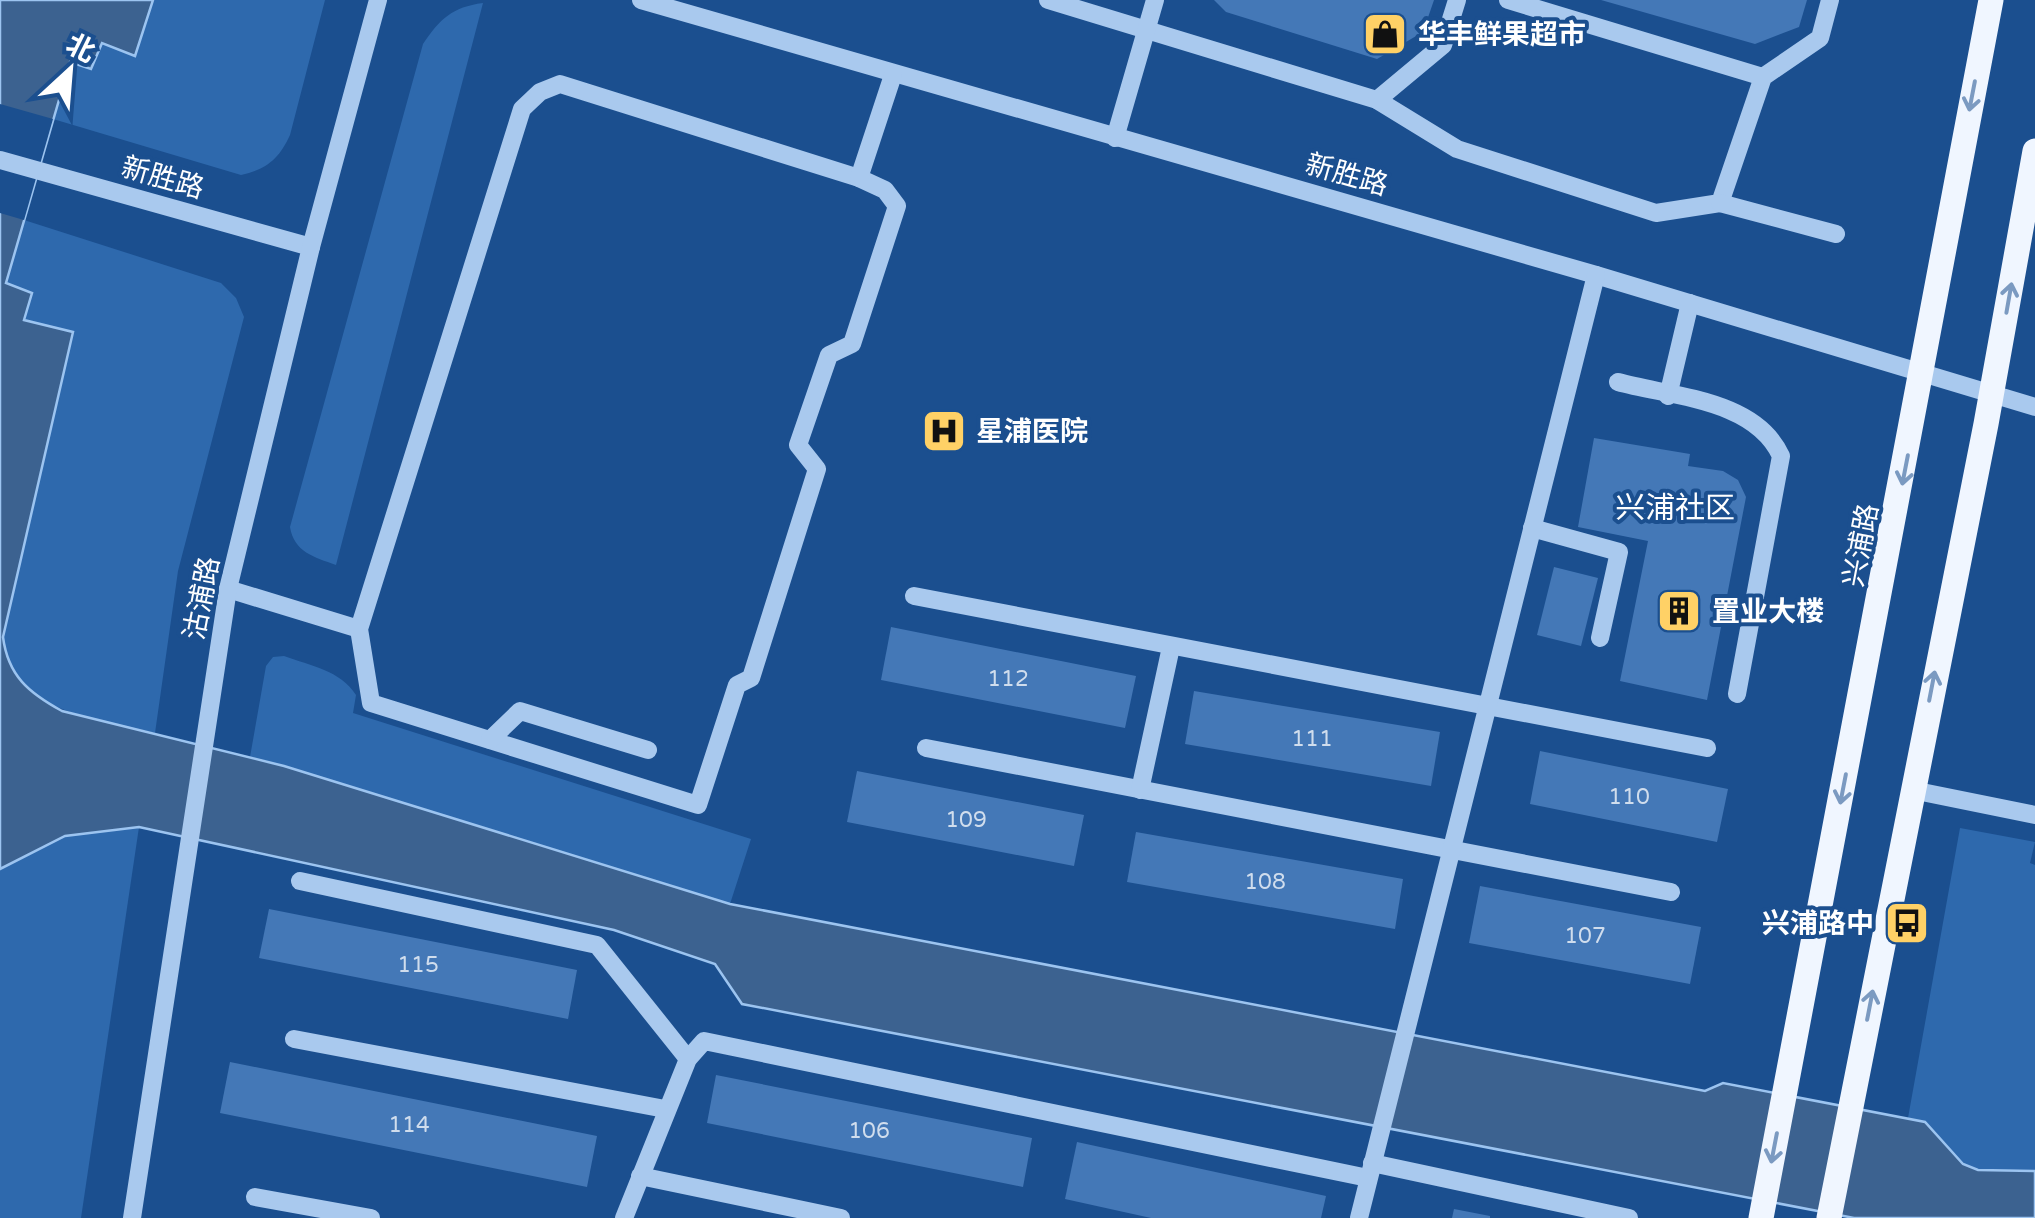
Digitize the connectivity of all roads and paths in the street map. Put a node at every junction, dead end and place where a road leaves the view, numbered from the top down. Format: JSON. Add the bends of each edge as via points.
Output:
{"nodes":[{"id":1,"x":378,"y":0,"type":"edge"},
{"id":2,"x":641,"y":0,"type":"edge"},
{"id":3,"x":1048,"y":0,"type":"edge"},
{"id":4,"x":1155,"y":0,"type":"edge"},
{"id":5,"x":1457,"y":0,"type":"edge"},
{"id":6,"x":1508,"y":0,"type":"edge"},
{"id":7,"x":1830,"y":0,"type":"edge"},
{"id":8,"x":1991,"y":0,"type":"edge"},
{"id":9,"x":1146,"y":31,"type":"junction"},
{"id":10,"x":893,"y":75,"type":"junction"},
{"id":11,"x":1763,"y":76,"type":"junction"},
{"id":12,"x":1377,"y":100,"type":"junction"},
{"id":13,"x":1115,"y":138,"type":"junction"},
{"id":14,"x":2035,"y":151,"type":"edge"},
{"id":15,"x":0,"y":160,"type":"edge"},
{"id":16,"x":859,"y":178,"type":"junction"},
{"id":17,"x":1720,"y":203,"type":"junction"},
{"id":18,"x":1836,"y":234,"type":"dead end"},
{"id":19,"x":311,"y":247,"type":"junction"},
{"id":20,"x":1596,"y":275,"type":"junction"},
{"id":21,"x":1690,"y":303,"type":"junction"},
{"id":22,"x":1919,"y":374,"type":"junction"},
{"id":23,"x":1618,"y":382,"type":"dead end"},
{"id":24,"x":1991,"y":394,"type":"junction"},
{"id":25,"x":1668,"y":396,"type":"junction"},
{"id":26,"x":2035,"y":407,"type":"edge"},
{"id":27,"x":1532,"y":528,"type":"junction"},
{"id":28,"x":228,"y":590,"type":"junction"},
{"id":29,"x":914,"y":596,"type":"dead end"},
{"id":30,"x":359,"y":629,"type":"junction"},
{"id":31,"x":1600,"y":638,"type":"dead end"},
{"id":32,"x":1171,"y":646,"type":"junction"},
{"id":33,"x":1738,"y":694,"type":"dead end"},
{"id":34,"x":1487,"y":705,"type":"junction"},
{"id":35,"x":490,"y":740,"type":"junction"},
{"id":36,"x":926,"y":748,"type":"dead end"},
{"id":37,"x":1707,"y":748,"type":"dead end"},
{"id":38,"x":648,"y":750,"type":"dead end"},
{"id":39,"x":1140,"y":790,"type":"junction"},
{"id":40,"x":1912,"y":790,"type":"junction"},
{"id":41,"x":2035,"y":815,"type":"edge"},
{"id":42,"x":1452,"y":850,"type":"junction"},
{"id":43,"x":300,"y":881,"type":"dead end"},
{"id":44,"x":1671,"y":892,"type":"dead end"},
{"id":45,"x":294,"y":1038,"type":"dead end"},
{"id":46,"x":688,"y":1059,"type":"junction"},
{"id":47,"x":666,"y":1109,"type":"junction"},
{"id":48,"x":1370,"y":1170,"type":"junction"},
{"id":49,"x":640,"y":1176,"type":"junction"},
{"id":50,"x":255,"y":1197,"type":"dead end"},
{"id":51,"x":1761,"y":1214,"type":"edge"},
{"id":52,"x":132,"y":1218,"type":"edge"},
{"id":53,"x":371,"y":1218,"type":"edge"},
{"id":54,"x":624,"y":1218,"type":"edge"},
{"id":55,"x":841,"y":1218,"type":"edge"},
{"id":56,"x":1359,"y":1218,"type":"edge"},
{"id":57,"x":1629,"y":1218,"type":"edge"},
{"id":58,"x":1829,"y":1218,"type":"edge"}],
"edges":[{"from":1,"to":19,"type":"street","name":"沽浦路"},
{"from":2,"to":10,"type":"street","name":"新胜路"},
{"from":3,"to":9,"type":"street"},
{"from":4,"to":9,"type":"street"},
{"from":5,"to":12,"type":"street","via":[[1443,45]]},
{"from":6,"to":11,"type":"street"},
{"from":7,"to":11,"type":"street","via":[[1820,38]]},
{"from":8,"to":22,"type":"main road","name":"兴浦路","one_way":true},
{"from":9,"to":12,"type":"street"},
{"from":9,"to":13,"type":"street"},
{"from":10,"to":13,"type":"street","name":"新胜路"},
{"from":10,"to":16,"type":"street"},
{"from":11,"to":17,"type":"street"},
{"from":12,"to":17,"type":"street","via":[[1457,149],[1656,213]]},
{"from":13,"to":20,"type":"street","name":"新胜路"},
{"from":24,"to":14,"type":"main road","one_way":true},
{"from":15,"to":19,"type":"street","name":"新胜路"},
{"from":16,"to":30,"type":"street","via":[[560,84],[540,92],[522,109]]},
{"from":16,"to":35,"type":"street","via":[[885,190],[897,206],[894,224],[852,344],[830,355],[798,446],[817,469],[751,678],[737,686],[698,805]]},
{"from":17,"to":18,"type":"street"},
{"from":19,"to":28,"type":"street","name":"沽浦路"},
{"from":20,"to":21,"type":"street","name":"新胜路"},
{"from":20,"to":27,"type":"street"},
{"from":21,"to":22,"type":"street","name":"新胜路"},
{"from":21,"to":25,"type":"street"},
{"from":22,"to":24,"type":"street","name":"新胜路"},
{"from":22,"to":51,"type":"main road","name":"兴浦路","one_way":true},
{"from":23,"to":25,"type":"street"},
{"from":24,"to":26,"type":"street","name":"新胜路"},
{"from":40,"to":24,"type":"main road","one_way":true},
{"from":25,"to":33,"type":"street","via":[[1741,414],[1773,438],[1781,456]]},
{"from":27,"to":31,"type":"street","via":[[1619,552]]},
{"from":27,"to":34,"type":"street"},
{"from":28,"to":30,"type":"street"},
{"from":28,"to":52,"type":"street","name":"沽浦路"},
{"from":29,"to":32,"type":"street"},
{"from":30,"to":35,"type":"street","via":[[370,703]]},
{"from":32,"to":34,"type":"street"},
{"from":32,"to":39,"type":"street"},
{"from":34,"to":37,"type":"street"},
{"from":34,"to":42,"type":"street"},
{"from":35,"to":38,"type":"street","via":[[520,711]]},
{"from":36,"to":39,"type":"street"},
{"from":39,"to":42,"type":"street"},
{"from":40,"to":41,"type":"street"},
{"from":58,"to":40,"type":"main road","one_way":true},
{"from":42,"to":44,"type":"street"},
{"from":42,"to":48,"type":"street"},
{"from":43,"to":46,"type":"street","via":[[597,945]]},
{"from":45,"to":47,"type":"street"},
{"from":46,"to":47,"type":"street"},
{"from":46,"to":48,"type":"street","via":[[704,1041]]},
{"from":47,"to":49,"type":"street"},
{"from":48,"to":56,"type":"street"},
{"from":48,"to":57,"type":"street"},
{"from":49,"to":54,"type":"street"},
{"from":49,"to":55,"type":"street"},
{"from":50,"to":53,"type":"street"}]}
